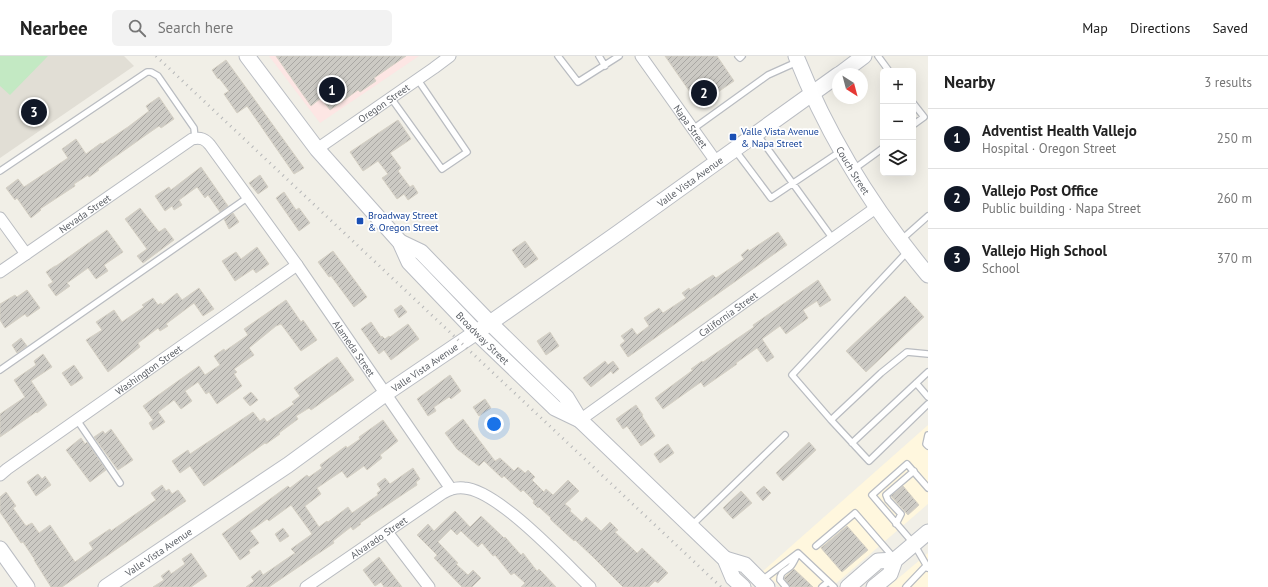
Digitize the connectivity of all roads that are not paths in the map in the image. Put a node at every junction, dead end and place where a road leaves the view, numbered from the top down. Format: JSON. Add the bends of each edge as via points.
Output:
{"nodes":[{"id":1,"x":248,"y":56,"type":"edge"},
{"id":2,"x":450,"y":56,"type":"edge"},
{"id":3,"x":558,"y":56,"type":"edge"},
{"id":4,"x":599,"y":56,"type":"edge"},
{"id":5,"x":619,"y":56,"type":"edge"},
{"id":6,"x":641,"y":56,"type":"edge"},
{"id":7,"x":738,"y":56,"type":"edge"},
{"id":8,"x":742,"y":56,"type":"edge"},
{"id":9,"x":864,"y":56,"type":"edge"},
{"id":10,"x":878,"y":56,"type":"edge"},
{"id":11,"x":797,"y":58,"type":"edge"},
{"id":12,"x":605,"y":66,"type":"junction"},
{"id":13,"x":848,"y":68,"type":"edge"},
{"id":14,"x":887,"y":68,"type":"edge"},
{"id":15,"x":418,"y":80,"type":"junction"},
{"id":16,"x":832,"y":80,"type":"edge"},
{"id":17,"x":812,"y":95,"type":"junction"},
{"id":18,"x":391,"y":98,"type":"junction"},
{"id":19,"x":916,"y":107,"type":"edge"},
{"id":20,"x":916,"y":123,"type":"edge"},
{"id":21,"x":693,"y":129,"type":"junction"},
{"id":22,"x":757,"y":134,"type":"junction"},
{"id":23,"x":195,"y":138,"type":"junction"},
{"id":24,"x":318,"y":149,"type":"junction"},
{"id":25,"x":735,"y":150,"type":"junction"},
{"id":26,"x":880,"y":150,"type":"edge"},
{"id":27,"x":841,"y":151,"type":"junction"},
{"id":28,"x":717,"y":163,"type":"junction"},
{"id":29,"x":0,"y":171,"type":"edge"},
{"id":30,"x":852,"y":171,"type":"junction"},
{"id":31,"x":793,"y":183,"type":"junction"},
{"id":32,"x":247,"y":198,"type":"junction"},
{"id":33,"x":877,"y":208,"type":"junction"},
{"id":34,"x":928,"y":216,"type":"edge"},
{"id":35,"x":0,"y":218,"type":"edge"},
{"id":36,"x":833,"y":239,"type":"junction"},
{"id":37,"x":400,"y":242,"type":"junction"},
{"id":38,"x":905,"y":245,"type":"junction"},
{"id":39,"x":26,"y":254,"type":"junction"},
{"id":40,"x":297,"y":265,"type":"junction"},
{"id":41,"x":0,"y":272,"type":"edge"},
{"id":42,"x":928,"y":274,"type":"edge"},
{"id":43,"x":490,"y":323,"type":"junction"},
{"id":44,"x":476,"y":332,"type":"junction"},
{"id":45,"x":928,"y":354,"type":"edge"},
{"id":46,"x":0,"y":370,"type":"edge"},
{"id":47,"x":928,"y":372,"type":"edge"},
{"id":48,"x":916,"y":383,"type":"junction"},
{"id":49,"x":385,"y":394,"type":"junction"},
{"id":50,"x":928,"y":397,"type":"edge"},
{"id":51,"x":928,"y":404,"type":"edge"},
{"id":52,"x":77,"y":420,"type":"junction"},
{"id":53,"x":580,"y":420,"type":"junction"},
{"id":54,"x":831,"y":420,"type":"junction"},
{"id":55,"x":785,"y":435,"type":"dead end"},
{"id":56,"x":928,"y":435,"type":"edge"},
{"id":57,"x":852,"y":443,"type":"junction"},
{"id":58,"x":928,"y":446,"type":"edge"},
{"id":59,"x":914,"y":472,"type":"junction"},
{"id":60,"x":0,"y":475,"type":"edge"},
{"id":61,"x":120,"y":483,"type":"dead end"},
{"id":62,"x":928,"y":488,"type":"edge"},
{"id":63,"x":451,"y":489,"type":"junction"},
{"id":64,"x":896,"y":524,"type":"junction"},
{"id":65,"x":691,"y":526,"type":"junction"},
{"id":66,"x":387,"y":532,"type":"junction"},
{"id":67,"x":928,"y":532,"type":"edge"},
{"id":68,"x":914,"y":544,"type":"junction"},
{"id":69,"x":816,"y":546,"type":"dead end"},
{"id":70,"x":0,"y":549,"type":"edge"},
{"id":71,"x":798,"y":553,"type":"junction"},
{"id":72,"x":725,"y":559,"type":"junction"},
{"id":73,"x":895,"y":560,"type":"junction"},
{"id":74,"x":927,"y":567,"type":"edge"},
{"id":75,"x":828,"y":582,"type":"junction"},
{"id":76,"x":764,"y":584,"type":"edge"},
{"id":77,"x":26,"y":587,"type":"edge"},
{"id":78,"x":106,"y":587,"type":"edge"},
{"id":79,"x":306,"y":587,"type":"edge"},
{"id":80,"x":429,"y":587,"type":"edge"},
{"id":81,"x":590,"y":587,"type":"edge"},
{"id":82,"x":743,"y":587,"type":"edge"},
{"id":83,"x":786,"y":587,"type":"edge"},
{"id":84,"x":822,"y":587,"type":"edge"},
{"id":85,"x":834,"y":587,"type":"edge"},
{"id":86,"x":848,"y":587,"type":"edge"},
{"id":87,"x":874,"y":587,"type":"edge"},
{"id":88,"x":906,"y":587,"type":"edge"}],
"edges":[{"from":1,"to":24,"type":"street","name":"Broadway Street"},
{"from":2,"to":15,"type":"street","name":"Oregon Street"},
{"from":3,"to":12,"type":"lane","via":[[578,82]]},
{"from":4,"to":12,"type":"lane"},
{"from":5,"to":12,"type":"lane"},
{"from":6,"to":21,"type":"street","name":"Napa Street"},
{"from":7,"to":8,"type":"lane"},
{"from":9,"to":13,"type":"street","name":"Valle Vista Avenue"},
{"from":10,"to":14,"type":"lane"},
{"from":11,"to":17,"type":"street","name":"Couch Street"},
{"from":11,"to":21,"type":"lane","via":[[768,75]]},
{"from":15,"to":18,"type":"street","name":"Oregon Street"},
{"from":15,"to":18,"type":"lane","via":[[467,152],[442,169]]},
{"from":16,"to":17,"type":"street","name":"Valle Vista Avenue"},
{"from":17,"to":22,"type":"street","name":"Valle Vista Avenue"},
{"from":17,"to":27,"type":"street","name":"Couch Street"},
{"from":18,"to":24,"type":"street","name":"Oregon Street"},
{"from":19,"to":20,"type":"lane","via":[[924,117]]},
{"from":21,"to":28,"type":"street","name":"Napa Street"},
{"from":22,"to":25,"type":"street","name":"Valle Vista Avenue"},
{"from":22,"to":31,"type":"lane"},
{"from":23,"to":29,"type":"lane","via":[[194,128],[158,76],[147,72]]},
{"from":23,"to":32,"type":"street","name":"Alameda Street","via":[[204,139],[210,145]]},
{"from":23,"to":39,"type":"street","name":"Nevada Street"},
{"from":24,"to":37,"type":"street","name":"Broadway Street"},
{"from":25,"to":28,"type":"street","name":"Valle Vista Avenue"},
{"from":25,"to":31,"type":"lane","via":[[771,198]]},
{"from":26,"to":30,"type":"lane"},
{"from":27,"to":30,"type":"street","name":"Couch Street"},
{"from":27,"to":31,"type":"lane"},
{"from":28,"to":43,"type":"street","name":"Valle Vista Avenue"},
{"from":30,"to":33,"type":"street","name":"Couch Street"},
{"from":31,"to":36,"type":"lane"},
{"from":32,"to":40,"type":"street","name":"Alameda Street"},
{"from":32,"to":46,"type":"lane"},
{"from":33,"to":36,"type":"street","name":"California Street"},
{"from":33,"to":38,"type":"street","name":"Couch Street"},
{"from":34,"to":38,"type":"lane"},
{"from":35,"to":39,"type":"street"},
{"from":36,"to":53,"type":"street","name":"California Street"},
{"from":37,"to":43,"type":"street","name":"Broadway Street","via":[[421,252]]},
{"from":37,"to":44,"type":"street","name":"Broadway Street","via":[[409,262]]},
{"from":38,"to":42,"type":"street","name":"Couch Street"},
{"from":38,"to":54,"type":"lane","via":[[792,375]]},
{"from":39,"to":41,"type":"street","name":"Nevada Street"},
{"from":40,"to":49,"type":"street","name":"Alameda Street"},
{"from":40,"to":52,"type":"street","name":"Washington Street"},
{"from":43,"to":44,"type":"street","name":"Valle Vista Avenue"},
{"from":43,"to":53,"type":"street","name":"Broadway Street","via":[[566,397]]},
{"from":44,"to":49,"type":"street","name":"Valle Vista Avenue"},
{"from":44,"to":53,"type":"street","name":"Broadway Street","via":[[555,408]]},
{"from":45,"to":54,"type":"lane","via":[[907,352]]},
{"from":47,"to":48,"type":"lane"},
{"from":48,"to":50,"type":"lane"},
{"from":48,"to":57,"type":"lane"},
{"from":49,"to":63,"type":"street","name":"Alameda Street"},
{"from":49,"to":78,"type":"street","name":"Valle Vista Avenue","via":[[288,465]]},
{"from":51,"to":57,"type":"lane","via":[[869,461]]},
{"from":52,"to":60,"type":"street","name":"Washington Street"},
{"from":52,"to":61,"type":"lane"},
{"from":53,"to":65,"type":"street","name":"Broadway Street"},
{"from":54,"to":57,"type":"lane"},
{"from":55,"to":65,"type":"lane"},
{"from":56,"to":58,"type":"lane"},
{"from":59,"to":62,"type":"lane"},
{"from":59,"to":64,"type":"lane","via":[[886,495],[901,514]]},
{"from":59,"to":64,"type":"lane","via":[[907,464],[872,495]]},
{"from":63,"to":66,"type":"street","name":"Alvarado Street"},
{"from":63,"to":81,"type":"street","via":[[465,488],[485,495],[507,509]]},
{"from":64,"to":68,"type":"lane"},
{"from":65,"to":72,"type":"street","name":"Broadway Street"},
{"from":66,"to":79,"type":"street","name":"Alvarado Street"},
{"from":66,"to":80,"type":"street"},
{"from":67,"to":68,"type":"street"},
{"from":68,"to":73,"type":"street"},
{"from":68,"to":74,"type":"lane"},
{"from":69,"to":73,"type":"lane","via":[[855,513]]},
{"from":70,"to":77,"type":"street"},
{"from":71,"to":75,"type":"lane"},
{"from":71,"to":76,"type":"lane"},
{"from":71,"to":83,"type":"lane","via":[[791,566],[781,573],[780,580]]},
{"from":72,"to":76,"type":"street","name":"Broadway Street","via":[[744,565]]},
{"from":72,"to":82,"type":"street","name":"Broadway Street","via":[[733,578]]},
{"from":73,"to":86,"type":"street","via":[[878,562]]},
{"from":73,"to":87,"type":"street","via":[[890,574]]},
{"from":74,"to":88,"type":"lane"},
{"from":75,"to":84,"type":"lane"},
{"from":75,"to":85,"type":"lane"}]}
